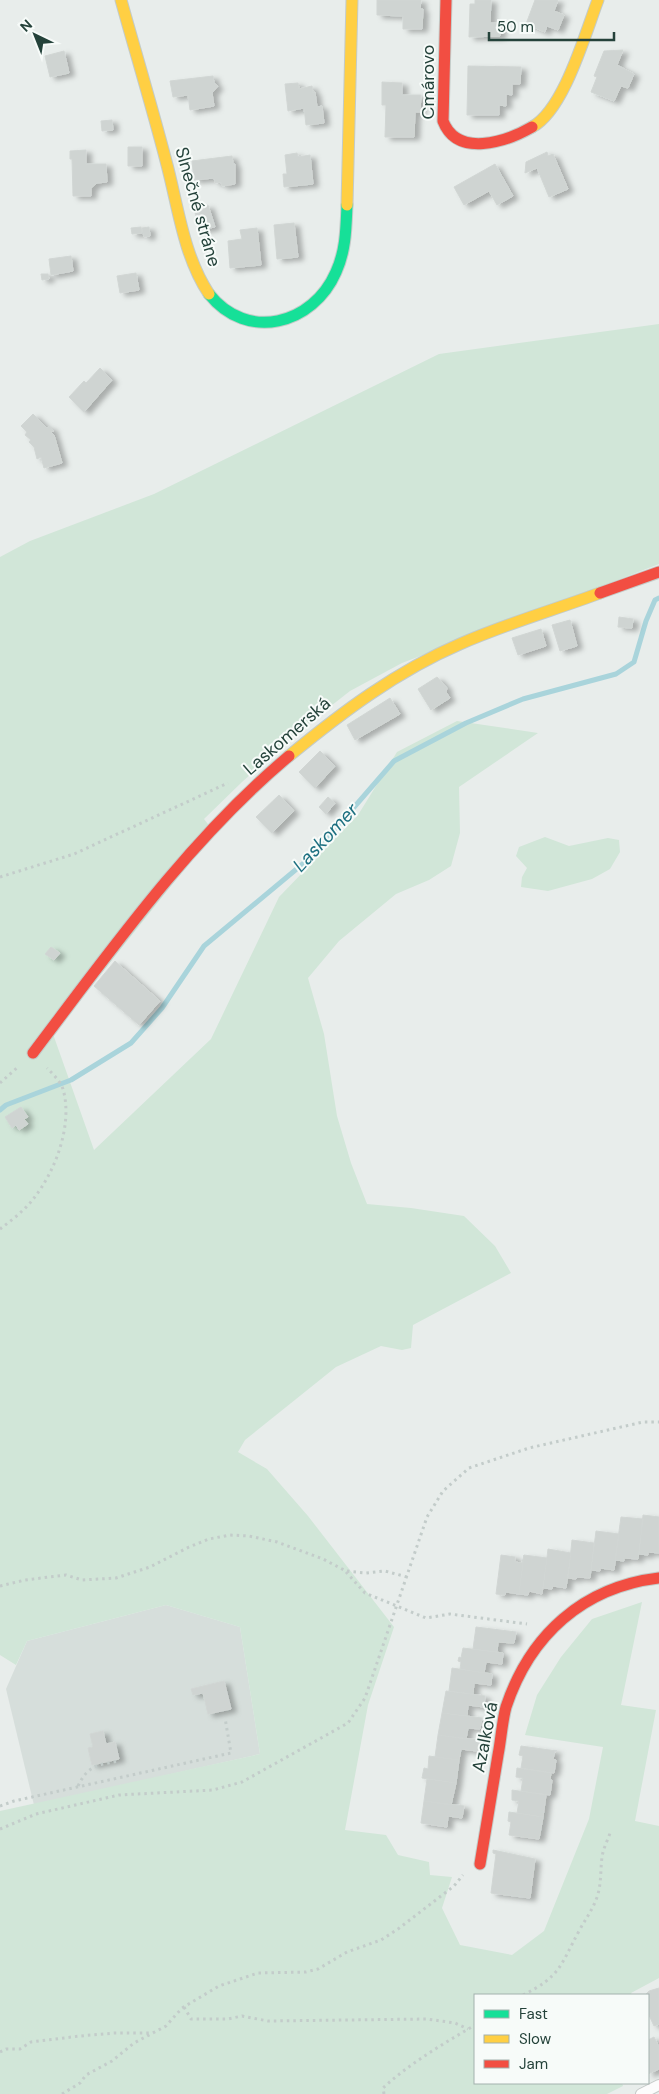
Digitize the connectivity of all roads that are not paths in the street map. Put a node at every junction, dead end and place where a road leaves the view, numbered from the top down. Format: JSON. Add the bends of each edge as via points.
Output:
{"nodes":[{"id":1,"x":121,"y":0,"type":"edge"},
{"id":2,"x":352,"y":0,"type":"edge"},
{"id":3,"x":446,"y":0,"type":"edge"},
{"id":4,"x":598,"y":0,"type":"edge"},
{"id":5,"x":659,"y":572,"type":"edge"},
{"id":6,"x":33,"y":1054,"type":"dead end"},
{"id":7,"x":659,"y":1578,"type":"edge"},
{"id":8,"x":480,"y":1864,"type":"road end"},
{"id":9,"x":657,"y":2088,"type":"edge"},
{"id":10,"x":641,"y":2094,"type":"edge"}],
"edges":[{"from":1,"to":2,"type":"street","name":"Slnečné stráne","via":[[193,266],[210,297],[237,317],[271,324],[290,319],[321,296],[334,279],[342,259],[346,236]]},
{"from":3,"to":4,"type":"street","name":"Cmárovo","via":[[443,121],[456,138],[476,145],[521,132],[542,121],[556,103]]},
{"from":5,"to":6,"type":"street","name":"Laskomerská","via":[[439,653],[360,698],[333,718],[272,771],[191,852]]},
{"from":7,"to":8,"type":"street","name":"Azalková","via":[[643,1580],[592,1598],[552,1627],[525,1662],[506,1708]]},
{"from":9,"to":10,"type":"lane"}]}
